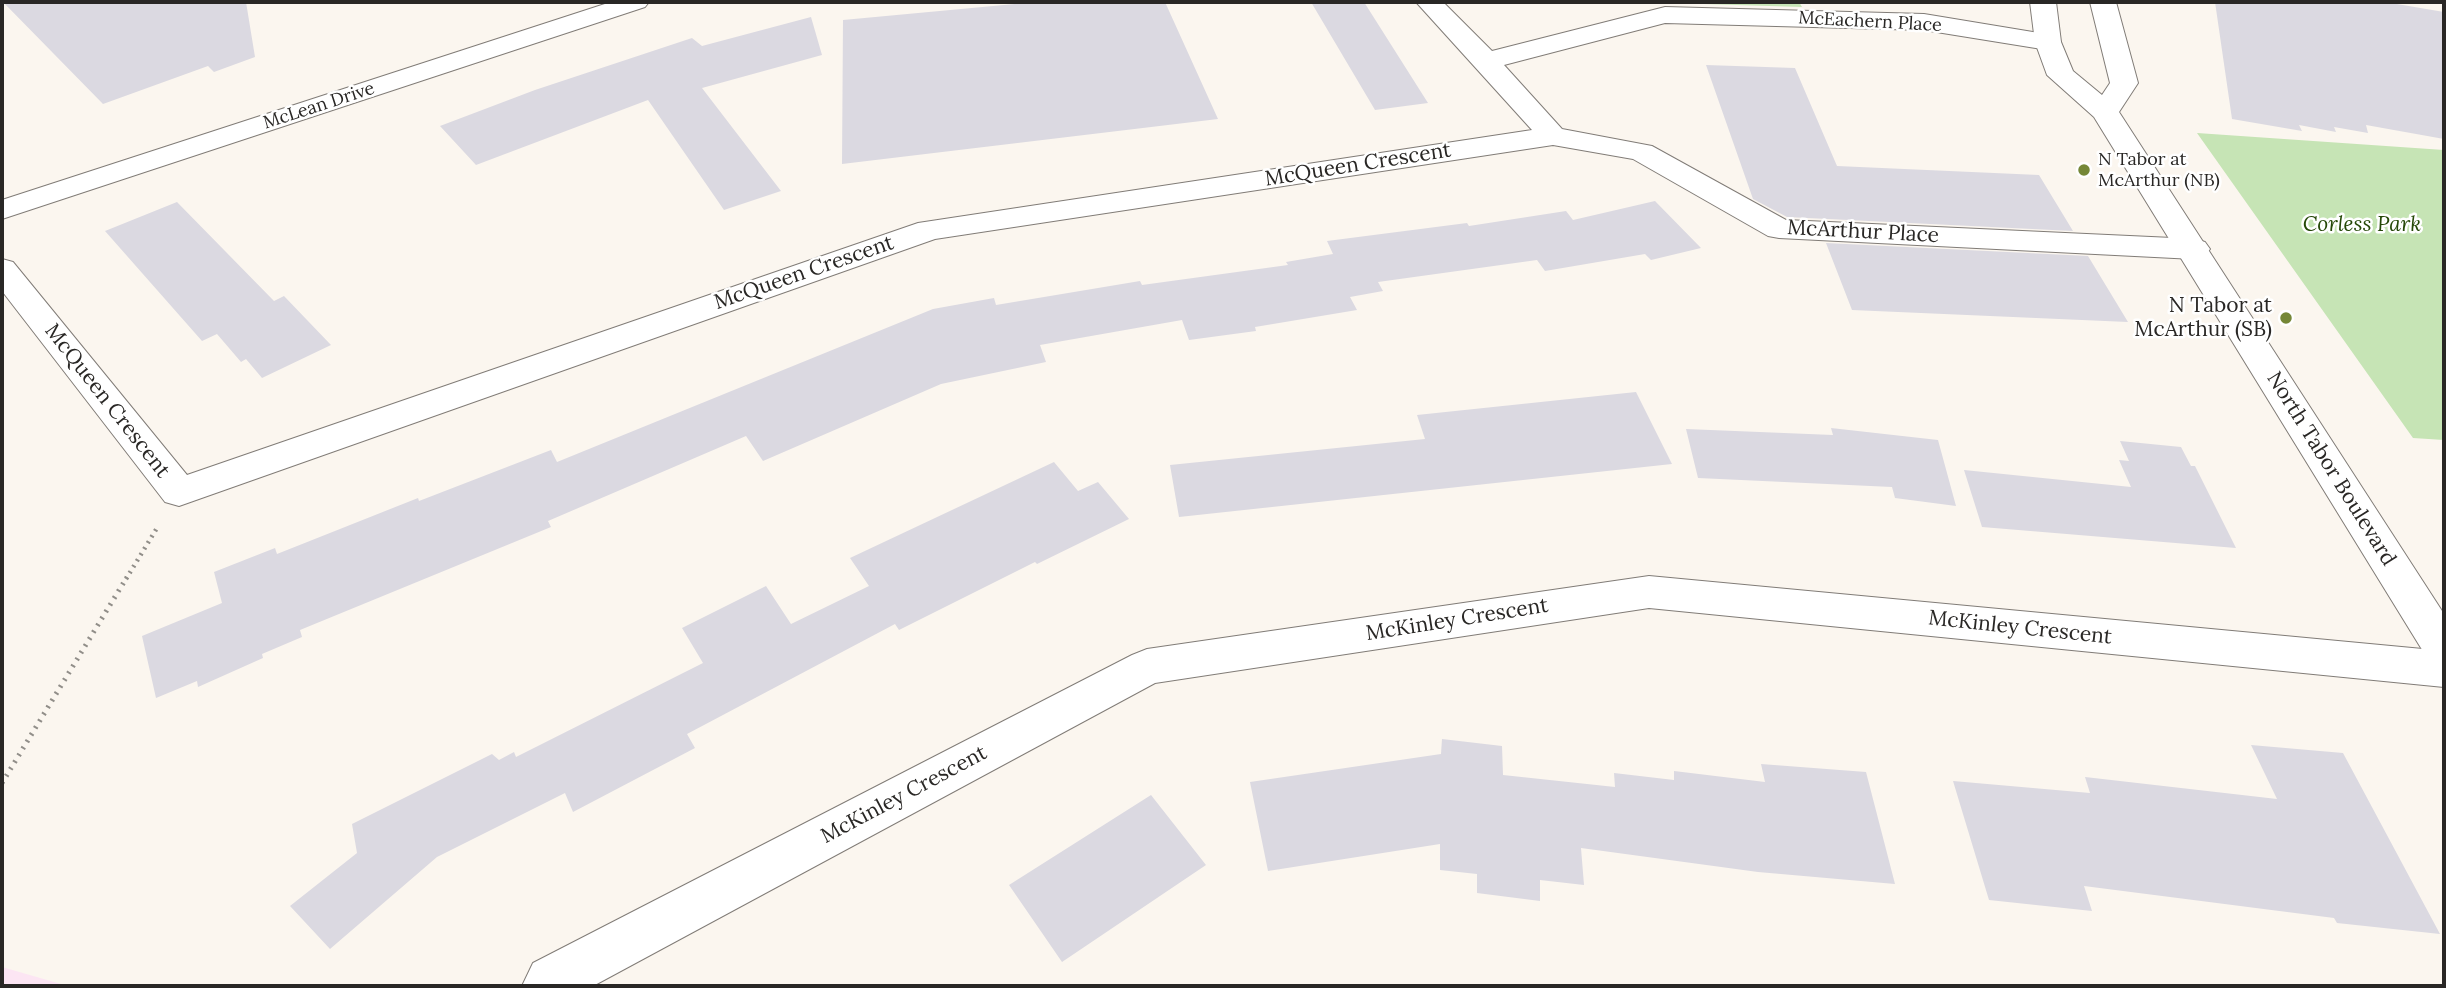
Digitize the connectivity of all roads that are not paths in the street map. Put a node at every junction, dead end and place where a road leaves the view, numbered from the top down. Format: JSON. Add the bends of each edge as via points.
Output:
{"nodes":[{"id":1,"x":636,"y":2,"type":"edge"},
{"id":2,"x":1429,"y":2,"type":"edge"},
{"id":3,"x":2043,"y":2,"type":"edge"},
{"id":4,"x":2103,"y":2,"type":"edge"},
{"id":5,"x":2048,"y":42,"type":"junction"},
{"id":6,"x":1486,"y":61,"type":"junction"},
{"id":7,"x":2105,"y":112,"type":"junction"},
{"id":8,"x":1553,"y":136,"type":"junction"},
{"id":9,"x":2,"y":210,"type":"edge"},
{"id":10,"x":2194,"y":249,"type":"junction"},
{"id":11,"x":2,"y":269,"type":"edge"},
{"id":12,"x":2444,"y":649,"type":"edge"},
{"id":13,"x":2444,"y":669,"type":"edge"},
{"id":14,"x":548,"y":986,"type":"edge"}],
"edges":[{"from":1,"to":9,"type":"street","name":"McLean Drive"},
{"from":2,"to":6,"type":"street"},
{"from":3,"to":5,"type":"street","name":"North Tabor Boulevard"},
{"from":4,"to":7,"type":"street","via":[[2124,83]]},
{"from":5,"to":6,"type":"street","name":"McEachern Place","via":[[1924,22],[1665,15]]},
{"from":5,"to":7,"type":"street","name":"North Tabor Boulevard","via":[[2061,75]]},
{"from":6,"to":8,"type":"street"},
{"from":7,"to":10,"type":"street","name":"North Tabor Boulevard"},
{"from":8,"to":10,"type":"street","name":"McArthur Place","via":[[1642,152],[1780,229]]},
{"from":8,"to":11,"type":"street","name":"McQueen Crescent","via":[[929,230],[179,492]]},
{"from":10,"to":12,"type":"street","name":"North Tabor Boulevard"},
{"from":13,"to":14,"type":"street","name":"McKinley Crescent","via":[[1649,592],[1147,667]]}]}
